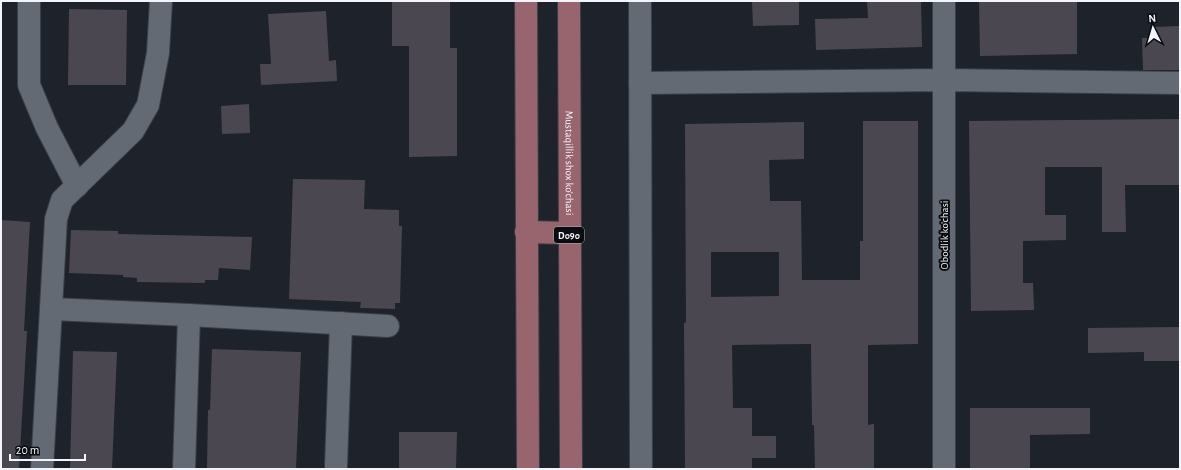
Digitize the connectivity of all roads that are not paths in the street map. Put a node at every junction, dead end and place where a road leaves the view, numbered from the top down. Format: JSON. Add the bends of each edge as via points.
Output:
{"nodes":[{"id":1,"x":29,"y":1,"type":"edge"},
{"id":2,"x":161,"y":1,"type":"edge"},
{"id":3,"x":526,"y":1,"type":"edge"},
{"id":4,"x":569,"y":1,"type":"edge"},
{"id":5,"x":640,"y":1,"type":"edge"},
{"id":6,"x":944,"y":1,"type":"edge"},
{"id":7,"x":944,"y":80,"type":"junction"},
{"id":8,"x":640,"y":83,"type":"junction"},
{"id":9,"x":1180,"y":83,"type":"edge"},
{"id":10,"x":77,"y":186,"type":"junction"},
{"id":11,"x":526,"y":232,"type":"junction"},
{"id":12,"x":569,"y":233,"type":"junction"},
{"id":13,"x":51,"y":309,"type":"junction"},
{"id":14,"x":189,"y":315,"type":"junction"},
{"id":15,"x":341,"y":323,"type":"junction"},
{"id":16,"x":388,"y":326,"type":"dead end"},
{"id":17,"x":336,"y":466,"type":"dead end"},
{"id":18,"x":42,"y":469,"type":"edge"},
{"id":19,"x":184,"y":469,"type":"edge"},
{"id":20,"x":528,"y":469,"type":"edge"},
{"id":21,"x":571,"y":469,"type":"edge"},
{"id":22,"x":641,"y":469,"type":"edge"},
{"id":23,"x":944,"y":469,"type":"edge"}],
"edges":[{"from":1,"to":10,"type":"street","via":[[29,85],[47,128]]},
{"from":2,"to":10,"type":"street","via":[[158,53],[148,105],[133,131]]},
{"from":3,"to":11,"type":"main road"},
{"from":4,"to":12,"type":"main road","name":"Mustaqillik shox ko'chasi","number":"D090"},
{"from":5,"to":8,"type":"street"},
{"from":6,"to":7,"type":"street","name":"Obodlik ko'chasi"},
{"from":7,"to":8,"type":"street"},
{"from":7,"to":9,"type":"street"},
{"from":7,"to":23,"type":"street","name":"Obodlik ko'chasi"},
{"from":8,"to":22,"type":"street"},
{"from":10,"to":13,"type":"street","via":[[62,200],[56,219]]},
{"from":11,"to":12,"type":"main road"},
{"from":11,"to":20,"type":"main road"},
{"from":12,"to":21,"type":"main road","name":"Mustaqillik shox ko'chasi","number":"D090"},
{"from":13,"to":14,"type":"street"},
{"from":13,"to":18,"type":"street"},
{"from":14,"to":15,"type":"street"},
{"from":14,"to":19,"type":"street"},
{"from":15,"to":16,"type":"street"},
{"from":15,"to":17,"type":"street"}]}
